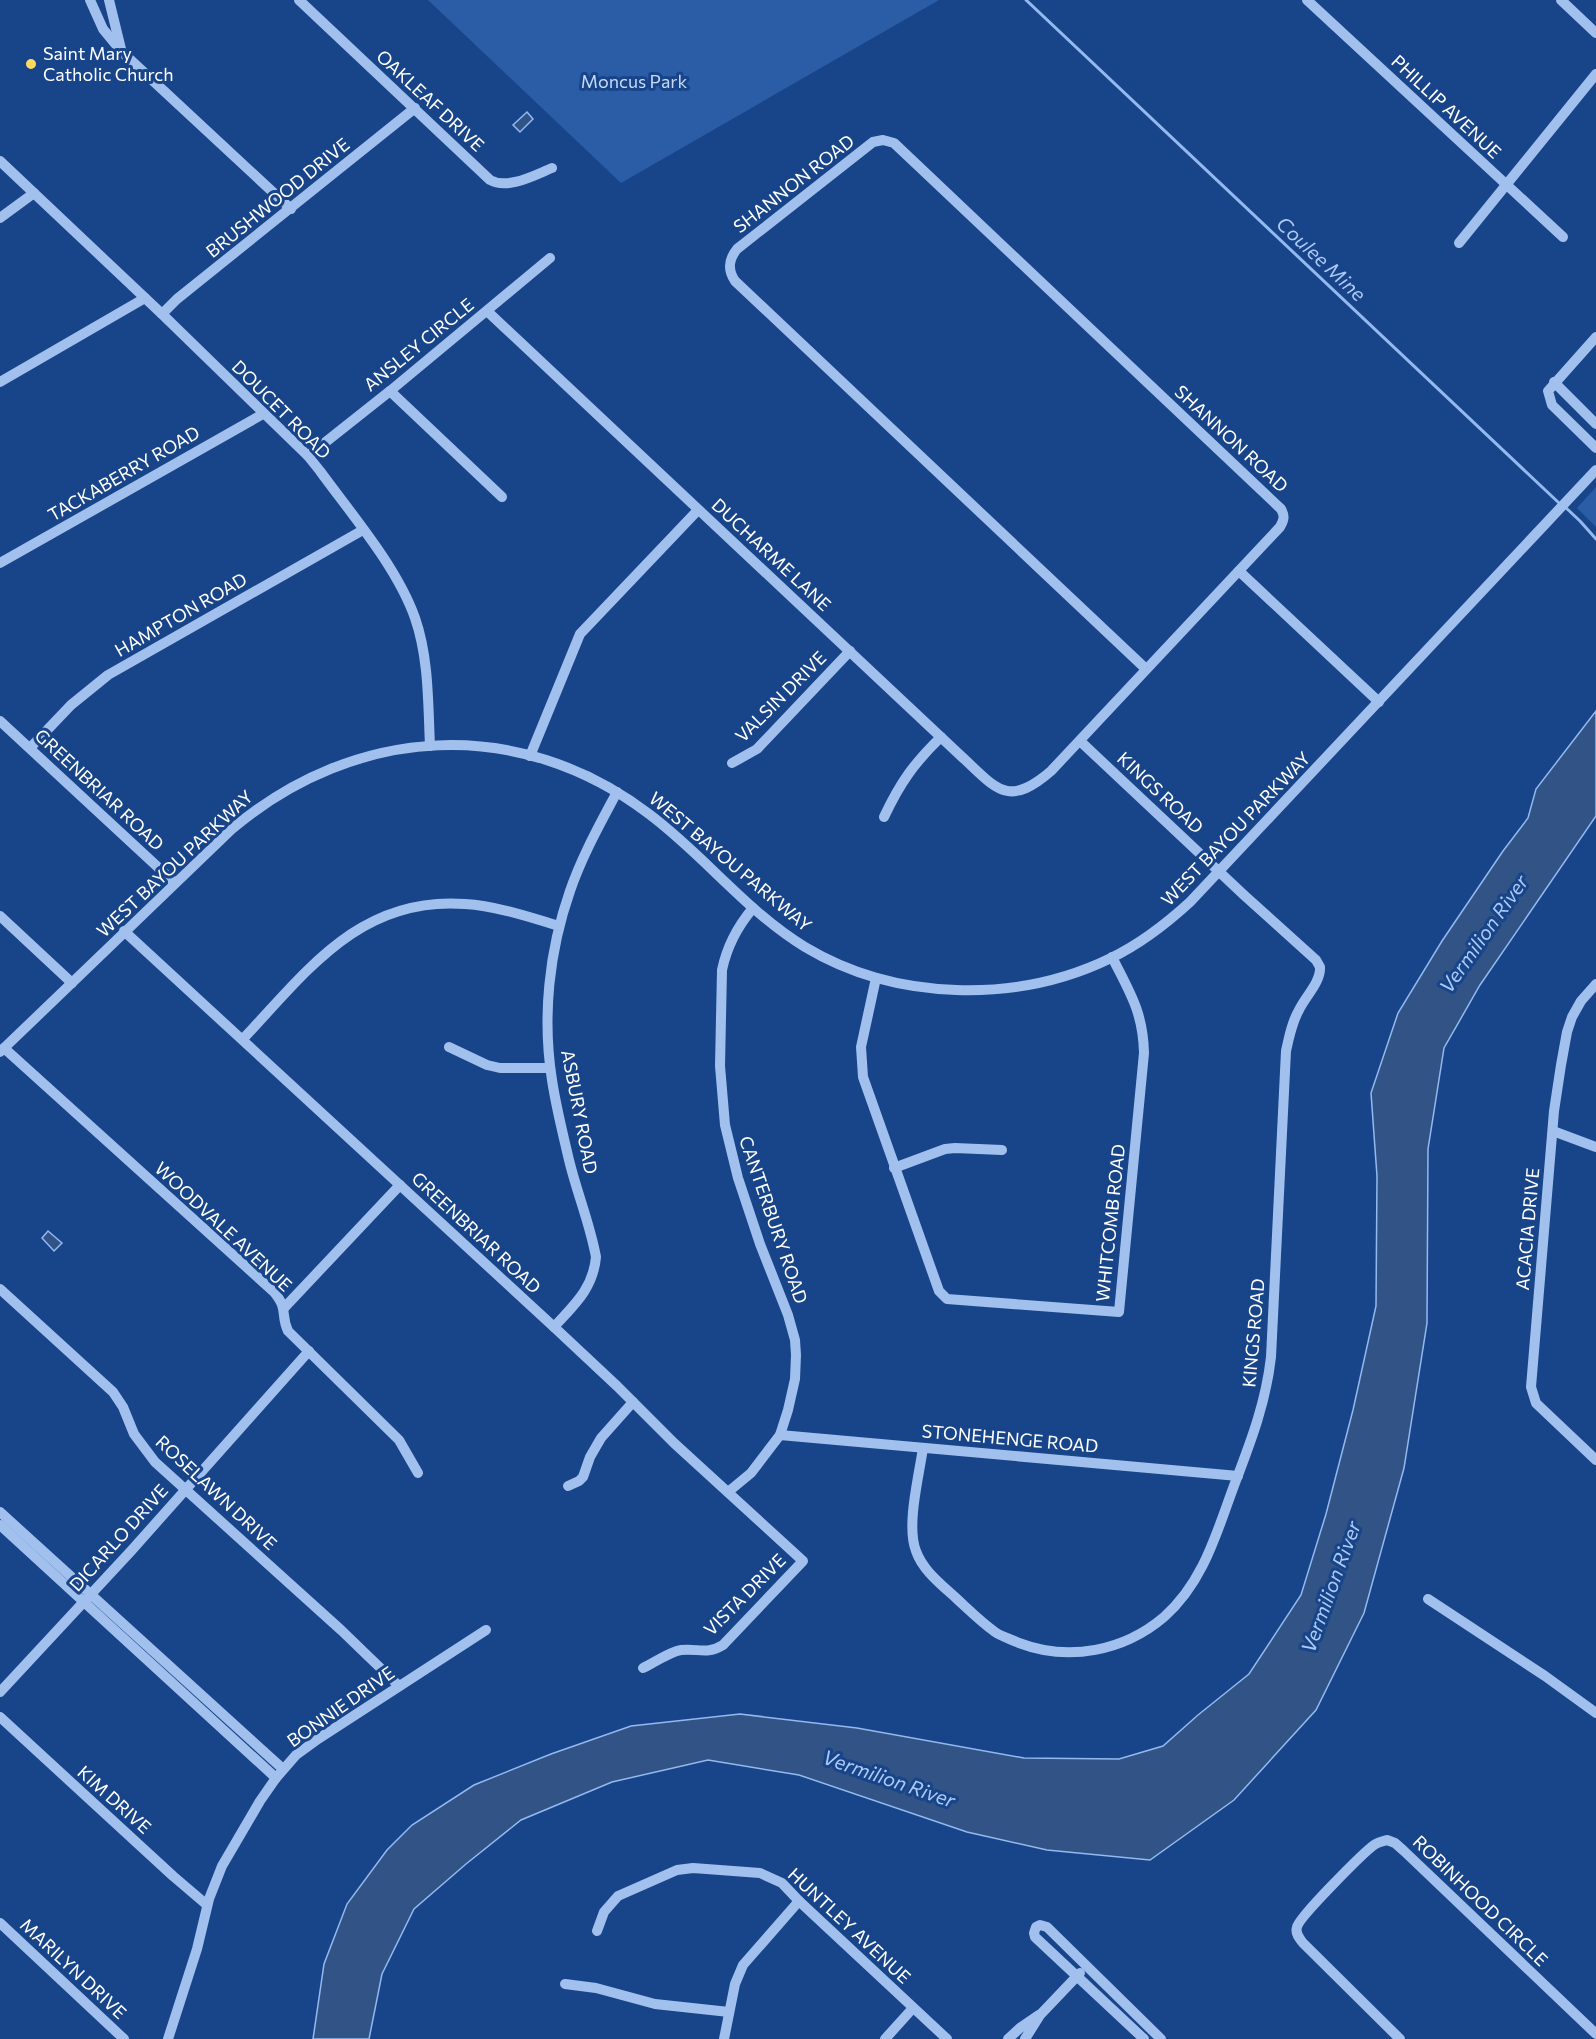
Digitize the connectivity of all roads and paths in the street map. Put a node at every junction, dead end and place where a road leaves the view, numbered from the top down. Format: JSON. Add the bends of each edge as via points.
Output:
{"nodes":[{"id":1,"x":90,"y":0,"type":"edge"},
{"id":2,"x":109,"y":0,"type":"edge"},
{"id":3,"x":299,"y":0,"type":"edge"},
{"id":4,"x":1307,"y":0,"type":"edge"},
{"id":5,"x":1561,"y":0,"type":"edge"},
{"id":6,"x":1596,"y":33,"type":"edge"},
{"id":7,"x":122,"y":52,"type":"junction"},
{"id":8,"x":1596,"y":74,"type":"edge"},
{"id":9,"x":414,"y":108,"type":"junction"},
{"id":10,"x":0,"y":161,"type":"edge"},
{"id":11,"x":552,"y":168,"type":"dead end"},
{"id":12,"x":1507,"y":186,"type":"junction"},
{"id":13,"x":34,"y":193,"type":"junction"},
{"id":14,"x":291,"y":208,"type":"junction"},
{"id":15,"x":0,"y":218,"type":"edge"},
{"id":16,"x":1563,"y":237,"type":"dead end"},
{"id":17,"x":1459,"y":243,"type":"dead end"},
{"id":18,"x":550,"y":258,"type":"dead end"},
{"id":19,"x":145,"y":298,"type":"junction"},
{"id":20,"x":487,"y":311,"type":"junction"},
{"id":21,"x":162,"y":314,"type":"junction"},
{"id":22,"x":1596,"y":338,"type":"edge"},
{"id":23,"x":0,"y":382,"type":"edge"},
{"id":24,"x":1554,"y":382,"type":"junction"},
{"id":25,"x":390,"y":391,"type":"junction"},
{"id":26,"x":263,"y":414,"type":"junction"},
{"id":27,"x":1596,"y":424,"type":"edge"},
{"id":28,"x":1596,"y":448,"type":"edge"},
{"id":29,"x":308,"y":456,"type":"junction"},
{"id":30,"x":1596,"y":470,"type":"edge"},
{"id":31,"x":502,"y":497,"type":"dead end"},
{"id":32,"x":698,"y":510,"type":"junction"},
{"id":33,"x":363,"y":530,"type":"junction"},
{"id":34,"x":0,"y":563,"type":"edge"},
{"id":35,"x":1239,"y":571,"type":"junction"},
{"id":36,"x":850,"y":651,"type":"junction"},
{"id":37,"x":1146,"y":669,"type":"junction"},
{"id":38,"x":1379,"y":702,"type":"junction"},
{"id":39,"x":0,"y":721,"type":"edge"},
{"id":40,"x":941,"y":737,"type":"junction"},
{"id":41,"x":1080,"y":741,"type":"junction"},
{"id":42,"x":430,"y":746,"type":"junction"},
{"id":43,"x":30,"y":748,"type":"junction"},
{"id":44,"x":530,"y":756,"type":"junction"},
{"id":45,"x":732,"y":763,"type":"dead end"},
{"id":46,"x":1043,"y":778,"type":"joint"},
{"id":47,"x":617,"y":792,"type":"junction"},
{"id":48,"x":884,"y":817,"type":"dead end"},
{"id":49,"x":1220,"y":872,"type":"junction"},
{"id":50,"x":175,"y":883,"type":"junction"},
{"id":51,"x":753,"y":908,"type":"junction"},
{"id":52,"x":0,"y":916,"type":"edge"},
{"id":53,"x":559,"y":926,"type":"junction"},
{"id":54,"x":124,"y":931,"type":"junction"},
{"id":55,"x":1112,"y":957,"type":"junction"},
{"id":56,"x":876,"y":978,"type":"junction"},
{"id":57,"x":72,"y":983,"type":"junction"},
{"id":58,"x":1596,"y":984,"type":"edge"},
{"id":59,"x":243,"y":1039,"type":"junction"},
{"id":60,"x":449,"y":1047,"type":"dead end"},
{"id":61,"x":2,"y":1050,"type":"edge"},
{"id":62,"x":550,"y":1068,"type":"junction"},
{"id":63,"x":1553,"y":1131,"type":"junction"},
{"id":64,"x":1596,"y":1147,"type":"edge"},
{"id":65,"x":1002,"y":1150,"type":"dead end"},
{"id":66,"x":894,"y":1168,"type":"junction"},
{"id":67,"x":400,"y":1185,"type":"junction"},
{"id":68,"x":0,"y":1289,"type":"edge"},
{"id":69,"x":284,"y":1308,"type":"junction"},
{"id":70,"x":554,"y":1327,"type":"junction"},
{"id":71,"x":309,"y":1352,"type":"junction"},
{"id":72,"x":633,"y":1402,"type":"junction"},
{"id":73,"x":780,"y":1435,"type":"junction"},
{"id":74,"x":923,"y":1448,"type":"junction"},
{"id":75,"x":1596,"y":1460,"type":"edge"},
{"id":76,"x":418,"y":1473,"type":"dead end"},
{"id":77,"x":1238,"y":1476,"type":"junction"},
{"id":78,"x":568,"y":1486,"type":"dead end"},
{"id":79,"x":185,"y":1490,"type":"junction"},
{"id":80,"x":728,"y":1492,"type":"junction"},
{"id":81,"x":0,"y":1512,"type":"edge"},
{"id":82,"x":0,"y":1525,"type":"edge"},
{"id":83,"x":803,"y":1561,"type":"joint"},
{"id":84,"x":86,"y":1598,"type":"junction"},
{"id":85,"x":1428,"y":1599,"type":"dead end"},
{"id":86,"x":486,"y":1629,"type":"dead end"},
{"id":87,"x":643,"y":1668,"type":"dead end"},
{"id":88,"x":399,"y":1686,"type":"junction"},
{"id":89,"x":0,"y":1692,"type":"edge"},
{"id":90,"x":1596,"y":1713,"type":"edge"},
{"id":91,"x":0,"y":1718,"type":"edge"},
{"id":92,"x":279,"y":1773,"type":"junction"},
{"id":93,"x":799,"y":1900,"type":"junction"},
{"id":94,"x":207,"y":1905,"type":"junction"},
{"id":95,"x":0,"y":1923,"type":"edge"},
{"id":96,"x":597,"y":1931,"type":"dead end"},
{"id":97,"x":1087,"y":1966,"type":"junction"},
{"id":98,"x":1077,"y":1976,"type":"junction"},
{"id":99,"x":565,"y":1983,"type":"dead end"},
{"id":100,"x":913,"y":2008,"type":"junction"},
{"id":101,"x":729,"y":2012,"type":"junction"},
{"id":102,"x":1040,"y":2015,"type":"junction"},
{"id":103,"x":1596,"y":2034,"type":"edge"},
{"id":104,"x":124,"y":2039,"type":"edge"},
{"id":105,"x":168,"y":2039,"type":"edge"},
{"id":106,"x":724,"y":2039,"type":"edge"},
{"id":107,"x":885,"y":2039,"type":"edge"},
{"id":108,"x":946,"y":2039,"type":"edge"},
{"id":109,"x":1008,"y":2039,"type":"edge"},
{"id":110,"x":1026,"y":2039,"type":"edge"},
{"id":111,"x":1144,"y":2039,"type":"edge"},
{"id":112,"x":1161,"y":2039,"type":"edge"},
{"id":113,"x":1400,"y":2039,"type":"edge"}],
"edges":[{"from":1,"to":7,"type":"street","via":[[103,29]]},
{"from":2,"to":7,"type":"street"},
{"from":3,"to":9,"type":"street","name":"OAKLEAF DRIVE"},
{"from":4,"to":12,"type":"street","name":"PHILLIP AVENUE"},
{"from":5,"to":6,"type":"street"},
{"from":7,"to":14,"type":"street"},
{"from":8,"to":12,"type":"street"},
{"from":9,"to":11,"type":"street","name":"OAKLEAF DRIVE","via":[[493,182],[503,184],[529,178]]},
{"from":9,"to":14,"type":"street","name":"BRUSHWOOD DRIVE"},
{"from":10,"to":13,"type":"street","name":"DOUCET ROAD"},
{"from":12,"to":16,"type":"street","name":"PHILLIP AVENUE"},
{"from":12,"to":17,"type":"street"},
{"from":13,"to":15,"type":"street"},
{"from":13,"to":19,"type":"street","name":"DOUCET ROAD"},
{"from":14,"to":21,"type":"street","name":"BRUSHWOOD DRIVE"},
{"from":18,"to":20,"type":"street","name":"ANSLEY CIRCLE"},
{"from":19,"to":21,"type":"street","name":"DOUCET ROAD"},
{"from":19,"to":23,"type":"street"},
{"from":20,"to":25,"type":"street","name":"ANSLEY CIRCLE"},
{"from":20,"to":32,"type":"street","name":"DUCHARME LANE"},
{"from":21,"to":26,"type":"street","name":"DOUCET ROAD"},
{"from":22,"to":24,"type":"street"},
{"from":24,"to":27,"type":"street"},
{"from":24,"to":28,"type":"street","via":[[1548,396],[1552,405]]},
{"from":25,"to":29,"type":"street","name":"ANSLEY CIRCLE"},
{"from":25,"to":31,"type":"street"},
{"from":26,"to":29,"type":"street","name":"DOUCET ROAD"},
{"from":26,"to":34,"type":"street","name":"TACKABERRY ROAD"},
{"from":29,"to":33,"type":"street","name":"DOUCET ROAD"},
{"from":30,"to":38,"type":"street","name":"WEST BAYOU PARKWAY"},
{"from":32,"to":36,"type":"street","name":"DUCHARME LANE"},
{"from":32,"to":44,"type":"street","via":[[580,634]]},
{"from":33,"to":42,"type":"street","name":"DOUCET ROAD","via":[[395,577],[415,619],[423,654]]},
{"from":33,"to":43,"type":"street","name":"HAMPTON ROAD","via":[[108,675],[70,705]]},
{"from":35,"to":37,"type":"street","name":"SHANNON ROAD"},
{"from":35,"to":37,"type":"street","name":"SHANNON ROAD","via":[[1280,527],[1284,518],[1281,509],[894,143],[873,142],[737,249],[729,269],[735,281]]},
{"from":35,"to":38,"type":"street"},
{"from":36,"to":40,"type":"street","name":"DUCHARME LANE"},
{"from":36,"to":45,"type":"street","name":"VALSIN DRIVE","via":[[757,749]]},
{"from":37,"to":41,"type":"street","name":"SHANNON ROAD"},
{"from":38,"to":49,"type":"street","name":"WEST BAYOU PARKWAY"},
{"from":39,"to":43,"type":"street","name":"GREENBRIAR ROAD"},
{"from":40,"to":46,"type":"street","name":"DUCHARME LANE","via":[[990,783],[1004,791],[1024,790]]},
{"from":40,"to":48,"type":"street","via":[[898,787]]},
{"from":41,"to":46,"type":"street","name":"SHANNON ROAD"},
{"from":41,"to":49,"type":"street","name":"KINGS ROAD"},
{"from":42,"to":44,"type":"street","name":"WEST BAYOU PARKWAY","via":[[486,747]]},
{"from":42,"to":50,"type":"street","name":"WEST BAYOU PARKWAY","via":[[350,760],[301,781],[251,812]]},
{"from":43,"to":50,"type":"street","name":"GREENBRIAR ROAD"},
{"from":44,"to":47,"type":"street","name":"WEST BAYOU PARKWAY","via":[[579,772]]},
{"from":47,"to":51,"type":"street","name":"WEST BAYOU PARKWAY","via":[[652,816]]},
{"from":47,"to":53,"type":"street","name":"ASBURY ROAD","via":[[580,866]]},
{"from":49,"to":55,"type":"street","name":"WEST BAYOU PARKWAY","via":[[1169,921]]},
{"from":49,"to":77,"type":"street","name":"KINGS ROAD","via":[[1316,960],[1321,971],[1298,1010],[1286,1051],[1269,1379]]},
{"from":50,"to":54,"type":"street","name":"WEST BAYOU PARKWAY"},
{"from":51,"to":56,"type":"street","name":"WEST BAYOU PARKWAY","via":[[804,946]]},
{"from":51,"to":73,"type":"street","name":"CANTERBURY ROAD","via":[[730,941],[722,970],[721,1095],[738,1178],[795,1340],[795,1379]]},
{"from":52,"to":57,"type":"street"},
{"from":53,"to":59,"type":"street","via":[[466,904],[425,905],[394,912],[357,929],[324,953]]},
{"from":53,"to":62,"type":"street","name":"ASBURY ROAD","via":[[548,1005]]},
{"from":54,"to":57,"type":"street","name":"WEST BAYOU PARKWAY"},
{"from":54,"to":59,"type":"street","name":"GREENBRIAR ROAD"},
{"from":55,"to":56,"type":"street","name":"WEST BAYOU PARKWAY","via":[[1047,981],[999,989],[931,988]]},
{"from":55,"to":66,"type":"street","name":"WHITCOMB ROAD","via":[[1136,1004],[1144,1044],[1119,1312],[947,1299],[939,1291]]},
{"from":56,"to":66,"type":"street","name":"WHITCOMB ROAD","via":[[863,1033],[861,1062]]},
{"from":57,"to":61,"type":"street","name":"WEST BAYOU PARKWAY"},
{"from":58,"to":63,"type":"street","name":"ACACIA DRIVE","via":[[1581,1001],[1567,1032]]},
{"from":59,"to":67,"type":"street","name":"GREENBRIAR ROAD"},
{"from":60,"to":62,"type":"street","via":[[500,1068]]},
{"from":61,"to":69,"type":"street","name":"WOODVALE AVENUE","via":[[274,1292]]},
{"from":62,"to":70,"type":"street","name":"ASBURY ROAD","via":[[570,1163],[596,1257],[588,1287]]},
{"from":63,"to":64,"type":"street"},
{"from":63,"to":75,"type":"street","name":"ACACIA DRIVE","via":[[1532,1396]]},
{"from":65,"to":66,"type":"street","via":[[945,1149]]},
{"from":67,"to":69,"type":"street"},
{"from":67,"to":70,"type":"street","name":"GREENBRIAR ROAD"},
{"from":68,"to":79,"type":"street","name":"ROSELAWN DRIVE","via":[[113,1392],[142,1446]]},
{"from":69,"to":71,"type":"street","name":"WOODVALE AVENUE","via":[[286,1328]]},
{"from":70,"to":72,"type":"street","name":"GREENBRIAR ROAD"},
{"from":71,"to":76,"type":"street","name":"WOODVALE AVENUE","via":[[399,1440]]},
{"from":71,"to":79,"type":"street","name":"DICARLO DRIVE"},
{"from":72,"to":78,"type":"street","via":[[601,1438],[583,1477]]},
{"from":72,"to":80,"type":"street","name":"GREENBRIAR ROAD"},
{"from":73,"to":74,"type":"street","name":"STONEHENGE ROAD"},
{"from":73,"to":80,"type":"street","name":"CANTERBURY ROAD","via":[[751,1473]]},
{"from":74,"to":77,"type":"street","name":"STONEHENGE ROAD"},
{"from":74,"to":77,"type":"street","name":"KINGS ROAD","via":[[912,1535],[921,1562],[994,1631],[1027,1646],[1063,1652],[1093,1651],[1129,1639],[1174,1607],[1203,1568]]},
{"from":79,"to":84,"type":"street","name":"DICARLO DRIVE"},
{"from":79,"to":88,"type":"street","name":"ROSELAWN DRIVE"},
{"from":80,"to":83,"type":"street","name":"GREENBRIAR ROAD"},
{"from":81,"to":84,"type":"street"},
{"from":82,"to":84,"type":"street"},
{"from":83,"to":87,"type":"street","name":"VISTA DRIVE","via":[[723,1645],[706,1652],[675,1652]]},
{"from":84,"to":89,"type":"street","name":"DICARLO DRIVE"},
{"from":84,"to":92,"type":"street"},
{"from":85,"to":90,"type":"street"},
{"from":86,"to":88,"type":"street","name":"BONNIE DRIVE"},
{"from":88,"to":92,"type":"street","name":"BONNIE DRIVE","via":[[318,1739]]},
{"from":91,"to":94,"type":"street","name":"KIM DRIVE"},
{"from":92,"to":94,"type":"street","name":"BONNIE DRIVE","via":[[222,1866]]},
{"from":93,"to":96,"type":"street","name":"HUNTLEY AVENUE","via":[[782,1883],[759,1873],[677,1870],[618,1896],[604,1912]]},
{"from":93,"to":100,"type":"street","name":"HUNTLEY AVENUE"},
{"from":93,"to":101,"type":"street","via":[[743,1965]]},
{"from":94,"to":105,"type":"street","name":"BONNIE DRIVE"},
{"from":95,"to":104,"type":"street","name":"MARILYN DRIVE"},
{"from":97,"to":98,"type":"street"},
{"from":97,"to":98,"type":"street","via":[[1047,1927],[1036,1927],[1035,1937]]},
{"from":97,"to":112,"type":"street"},
{"from":98,"to":102,"type":"street"},
{"from":98,"to":111,"type":"street"},
{"from":99,"to":101,"type":"street","via":[[655,2004]]},
{"from":100,"to":107,"type":"street"},
{"from":100,"to":108,"type":"street","name":"HUNTLEY AVENUE"},
{"from":101,"to":106,"type":"street"},
{"from":102,"to":109,"type":"street"},
{"from":102,"to":110,"type":"street"},
{"from":103,"to":113,"type":"street","name":"ROBINHOOD CIRCLE","via":[[1404,1851],[1387,1840],[1366,1852],[1310,1908],[1296,1929],[1298,1937]]}]}
